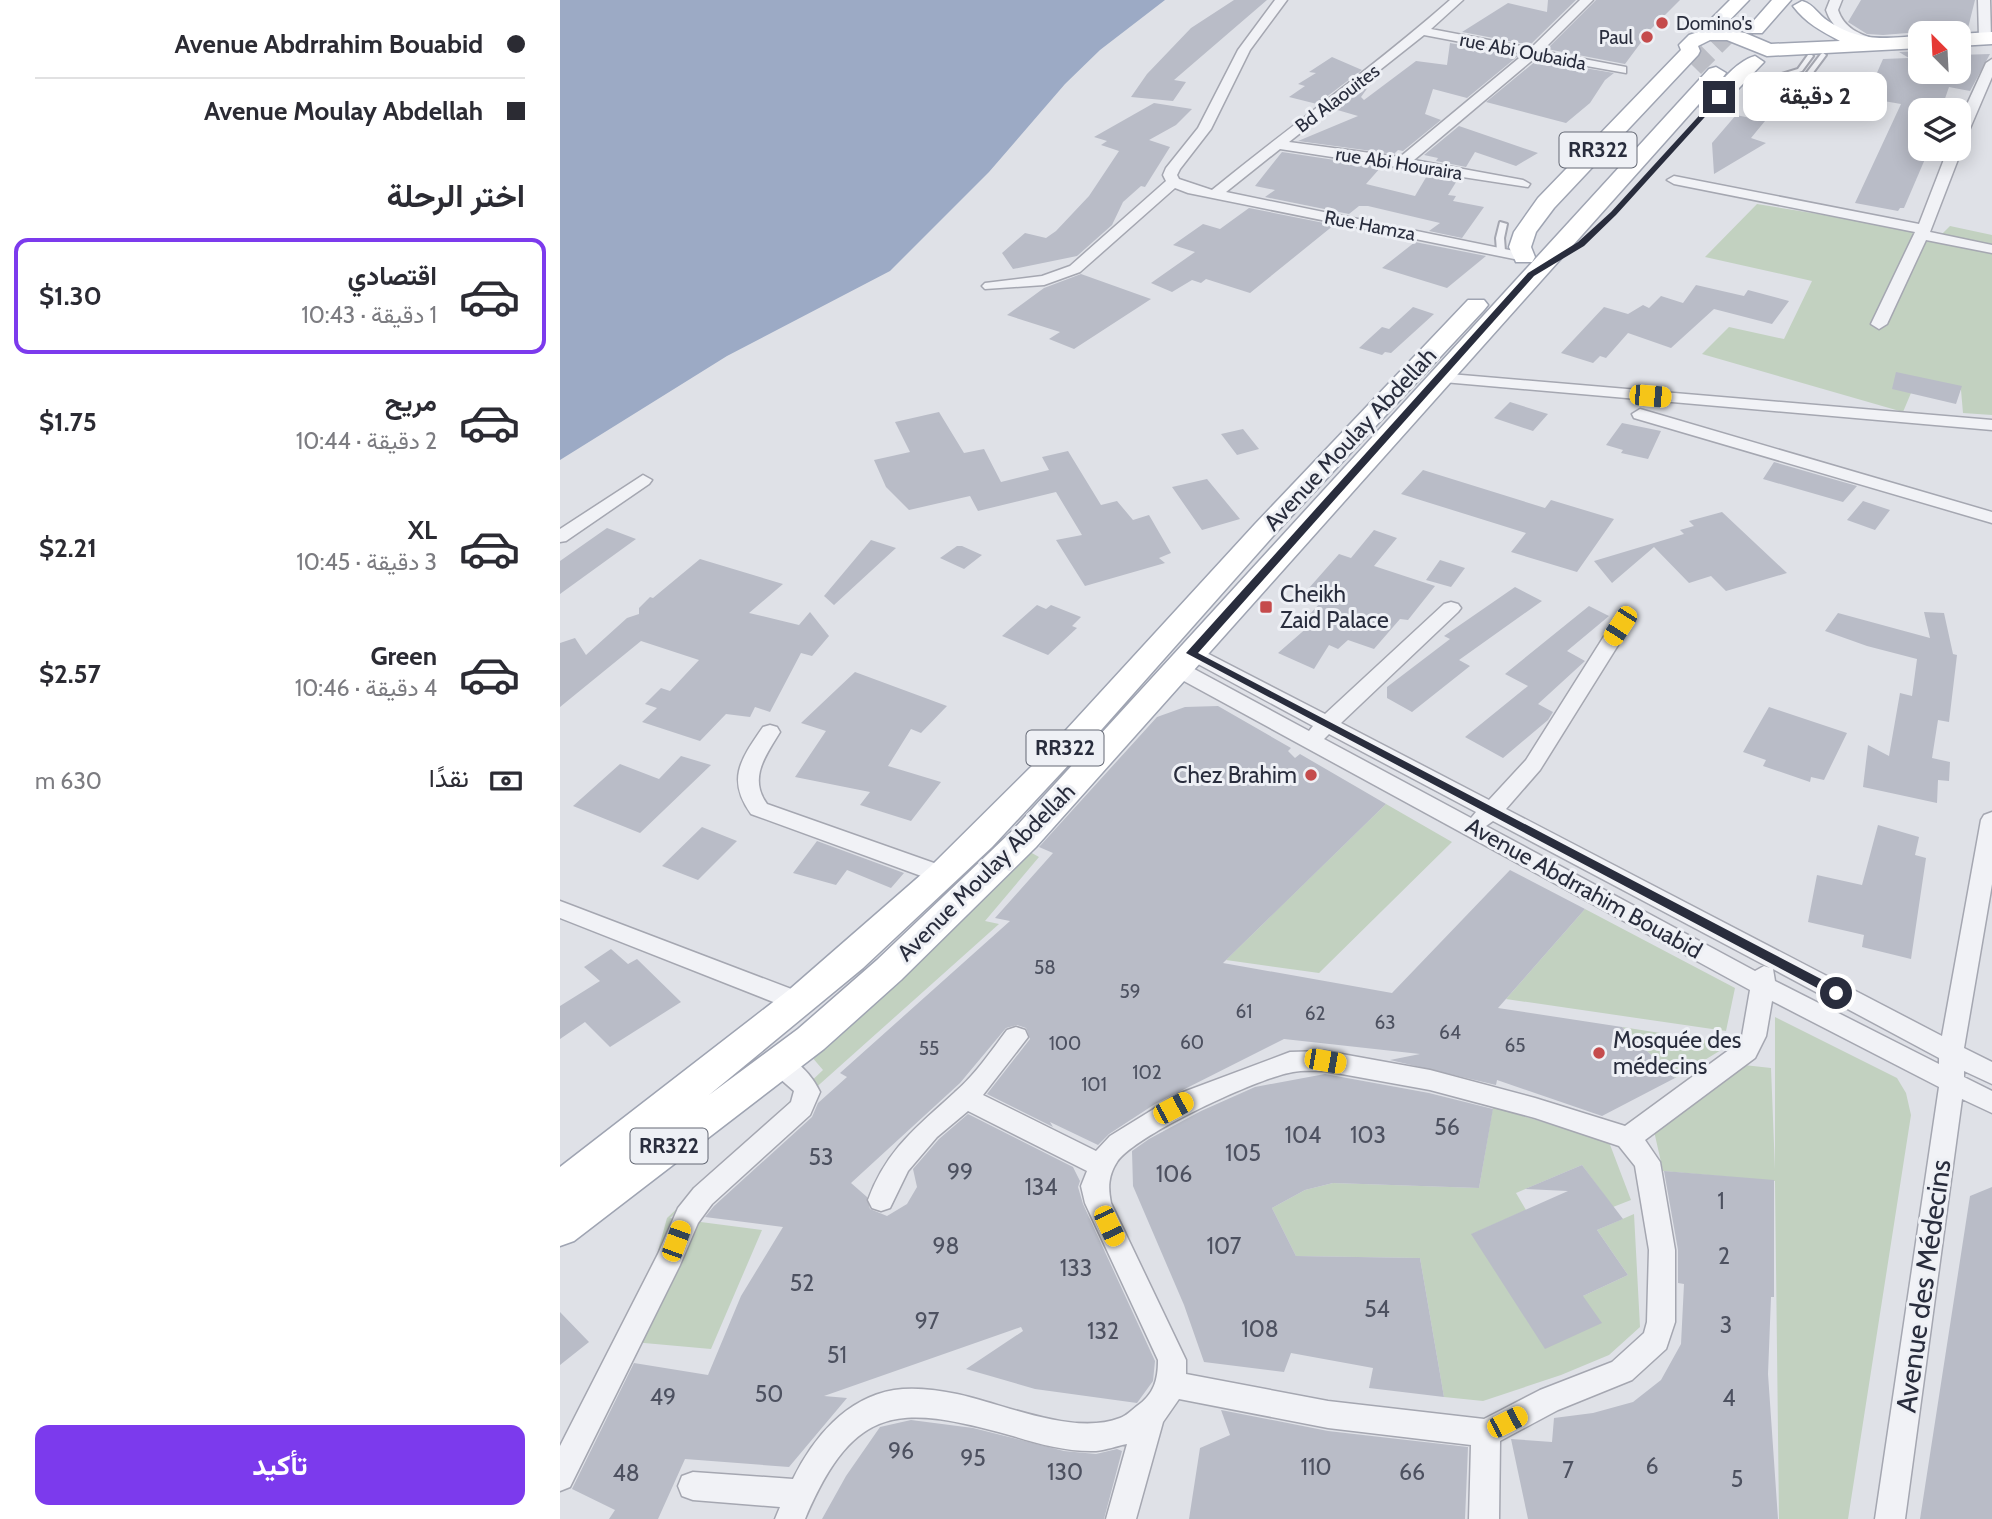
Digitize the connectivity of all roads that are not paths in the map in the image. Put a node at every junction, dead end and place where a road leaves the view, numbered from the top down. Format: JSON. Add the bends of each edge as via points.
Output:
{"nodes":[{"id":1,"x":1281,"y":0,"type":"edge"},
{"id":2,"x":1457,"y":0,"type":"edge"},
{"id":3,"x":1587,"y":0,"type":"edge"},
{"id":4,"x":1740,"y":0,"type":"edge"},
{"id":5,"x":1759,"y":0,"type":"edge"},
{"id":6,"x":1782,"y":0,"type":"edge"},
{"id":7,"x":1836,"y":0,"type":"edge"},
{"id":8,"x":1984,"y":0,"type":"edge"},
{"id":9,"x":1797,"y":13,"type":"edge"},
{"id":10,"x":1736,"y":25,"type":"tunnel mouth"},
{"id":11,"x":1755,"y":29,"type":"tunnel mouth"},
{"id":12,"x":1423,"y":31,"type":"junction"},
{"id":13,"x":1971,"y":40,"type":"edge"},
{"id":14,"x":1990,"y":41,"type":"edge"},
{"id":15,"x":1908,"y":42,"type":"edge"},
{"id":16,"x":1870,"y":44,"type":"junction"},
{"id":17,"x":1971,"y":45,"type":"edge"},
{"id":18,"x":1908,"y":51,"type":"edge"},
{"id":19,"x":1534,"y":52,"type":"junction"},
{"id":20,"x":1696,"y":52,"type":"junction"},
{"id":21,"x":1763,"y":55,"type":"junction"},
{"id":22,"x":1817,"y":55,"type":"junction"},
{"id":23,"x":1992,"y":63,"type":"edge"},
{"id":24,"x":1622,"y":70,"type":"dead end"},
{"id":25,"x":1716,"y":73,"type":"tunnel mouth"},
{"id":26,"x":1975,"y":102,"type":"junction"},
{"id":27,"x":1992,"y":104,"type":"edge"},
{"id":28,"x":1971,"y":111,"type":"edge"},
{"id":29,"x":1275,"y":144,"type":"junction"},
{"id":30,"x":1950,"y":161,"type":"edge"},
{"id":31,"x":1403,"y":162,"type":"junction"},
{"id":32,"x":1674,"y":180,"type":"dead end"},
{"id":33,"x":1173,"y":183,"type":"junction"},
{"id":34,"x":1523,"y":184,"type":"dead end"},
{"id":35,"x":1215,"y":194,"type":"junction"},
{"id":36,"x":1503,"y":224,"type":"dead end"},
{"id":37,"x":1922,"y":232,"type":"junction"},
{"id":38,"x":1992,"y":249,"type":"edge"},
{"id":39,"x":1519,"y":261,"type":"junction"},
{"id":40,"x":990,"y":286,"type":"dead end"},
{"id":41,"x":1879,"y":324,"type":"dead end"},
{"id":42,"x":1438,"y":378,"type":"junction"},
{"id":43,"x":1640,"y":414,"type":"dead end"},
{"id":44,"x":1992,"y":425,"type":"edge"},
{"id":45,"x":643,"y":480,"type":"dead end"},
{"id":46,"x":1992,"y":518,"type":"edge"},
{"id":47,"x":560,"y":537,"type":"edge"},
{"id":48,"x":1451,"y":608,"type":"dead end"},
{"id":49,"x":1620,"y":626,"type":"dead end"},
{"id":50,"x":1185,"y":661,"type":"junction"},
{"id":51,"x":769,"y":732,"type":"dead end"},
{"id":52,"x":1319,"y":732,"type":"junction"},
{"id":53,"x":1481,"y":820,"type":"junction"},
{"id":54,"x":1991,"y":833,"type":"edge"},
{"id":55,"x":943,"y":875,"type":"junction"},
{"id":56,"x":1985,"y":907,"type":"edge"},
{"id":57,"x":560,"y":909,"type":"edge"},
{"id":58,"x":1766,"y":957,"type":"junction"},
{"id":59,"x":1763,"y":986,"type":"junction"},
{"id":60,"x":799,"y":1002,"type":"junction"},
{"id":61,"x":1016,"y":1037,"type":"dead end"},
{"id":62,"x":1951,"y":1052,"type":"junction"},
{"id":63,"x":779,"y":1063,"type":"junction"},
{"id":64,"x":1992,"y":1074,"type":"edge"},
{"id":65,"x":1952,"y":1082,"type":"junction"},
{"id":66,"x":966,"y":1098,"type":"junction"},
{"id":67,"x":1992,"y":1103,"type":"edge"},
{"id":68,"x":1628,"y":1138,"type":"junction"},
{"id":69,"x":1102,"y":1166,"type":"junction"},
{"id":70,"x":560,"y":1189,"type":"edge"},
{"id":71,"x":881,"y":1200,"type":"dead end"},
{"id":72,"x":560,"y":1229,"type":"edge"},
{"id":73,"x":1173,"y":1384,"type":"junction"},
{"id":74,"x":1150,"y":1416,"type":"junction"},
{"id":75,"x":1486,"y":1433,"type":"junction"},
{"id":76,"x":560,"y":1477,"type":"edge"},
{"id":77,"x":693,"y":1486,"type":"dead end"},
{"id":78,"x":795,"y":1507,"type":"edge"},
{"id":79,"x":1121,"y":1519,"type":"edge"},
{"id":80,"x":1483,"y":1519,"type":"edge"},
{"id":81,"x":1890,"y":1519,"type":"edge"}],
"edges":[{"from":1,"to":33,"type":"street","via":[[1244,50],[1204,129],[1173,168]]},
{"from":2,"to":12,"type":"street","name":"Bd Alaouites"},
{"from":3,"to":19,"type":"street"},
{"from":4,"to":20,"type":"main road","name":"Avenue Moulay Abdellah","number":"RR322"},
{"from":5,"to":10,"type":"main road"},
{"from":6,"to":11,"type":"main road"},
{"from":7,"to":16,"type":"street","via":[[1832,10],[1838,24]]},
{"from":8,"to":14,"type":"street","via":[[1983,25]]},
{"from":9,"to":16,"type":"main road"},
{"from":9,"to":21,"type":"main road","name":"Avenue Moulay Abdellah","number":"RR322"},
{"from":12,"to":19,"type":"street","name":"rue Abi Oubaida"},
{"from":12,"to":29,"type":"street","name":"Bd Alaouites"},
{"from":13,"to":14,"type":"main road"},
{"from":14,"to":17,"type":"main road"},
{"from":15,"to":16,"type":"main road"},
{"from":16,"to":21,"type":"main road"},
{"from":18,"to":22,"type":"main road"},
{"from":19,"to":24,"type":"street","name":"rue Abi Oubaida"},
{"from":19,"to":31,"type":"street"},
{"from":20,"to":21,"type":"main road","via":[[1721,62]]},
{"from":20,"to":21,"type":"main road","via":[[1738,37]]},
{"from":20,"to":39,"type":"main road","name":"Avenue Moulay Abdellah","number":"RR322"},
{"from":21,"to":22,"type":"main road"},
{"from":21,"to":39,"type":"main road","name":"Avenue Moulay Abdellah","number":"RR322","via":[[1581,244]]},
{"from":22,"to":22,"type":"lane","via":[[1800,70],[1779,79],[1804,81]]},
{"from":23,"to":26,"type":"street"},
{"from":25,"to":39,"type":"main road","name":"Avenue Moulay Abdellah","number":"RR322"},
{"from":26,"to":27,"type":"street"},
{"from":26,"to":28,"type":"street"},
{"from":29,"to":31,"type":"street","name":"rue Abi Houraira"},
{"from":29,"to":35,"type":"street","name":"Bd Alaouites"},
{"from":30,"to":37,"type":"street"},
{"from":31,"to":34,"type":"street","name":"rue Abi Houraira"},
{"from":32,"to":37,"type":"street"},
{"from":33,"to":35,"type":"street","name":"Rue Hamza"},
{"from":33,"to":40,"type":"street","via":[[1075,269],[1044,280]]},
{"from":35,"to":39,"type":"street","name":"Rue Hamza"},
{"from":36,"to":39,"type":"lane","via":[[1500,238]]},
{"from":37,"to":38,"type":"street"},
{"from":37,"to":41,"type":"street"},
{"from":39,"to":42,"type":"main road","name":"Avenue Moulay Abdellah","number":"RR322"},
{"from":39,"to":55,"type":"main road","name":"Avenue Moulay Abdellah","number":"RR322"},
{"from":42,"to":44,"type":"street"},
{"from":42,"to":50,"type":"main road","name":"Avenue Moulay Abdellah","number":"RR322"},
{"from":43,"to":46,"type":"street"},
{"from":45,"to":47,"type":"street"},
{"from":48,"to":52,"type":"street"},
{"from":49,"to":53,"type":"street","via":[[1533,765]]},
{"from":50,"to":52,"type":"street","name":"Avenue Abdrrahim Bouabid"},
{"from":50,"to":63,"type":"main road","name":"Avenue Moulay Abdellah","number":"RR322","via":[[1072,788],[960,902],[852,1004]]},
{"from":51,"to":55,"type":"street","via":[[749,763],[749,794],[760,808]]},
{"from":52,"to":53,"type":"street","name":"Avenue Abdrrahim Bouabid"},
{"from":53,"to":58,"type":"street","name":"Avenue Abdrrahim Bouabid"},
{"from":53,"to":59,"type":"street","name":"Avenue Abdrrahim Bouabid"},
{"from":54,"to":56,"type":"street","name":"Avenue des Médecins"},
{"from":55,"to":60,"type":"main road","name":"Avenue Moulay Abdellah","number":"RR322"},
{"from":56,"to":62,"type":"street","name":"Avenue des Médecins"},
{"from":57,"to":60,"type":"street"},
{"from":58,"to":59,"type":"street"},
{"from":58,"to":62,"type":"street","name":"Avenue Abdrrahim Bouabid"},
{"from":59,"to":65,"type":"street","name":"Avenue Abdrrahim Bouabid"},
{"from":59,"to":68,"type":"street","via":[[1754,1036],[1746,1051]]},
{"from":60,"to":70,"type":"main road","name":"Avenue Moulay Abdellah","number":"RR322"},
{"from":61,"to":66,"type":"street"},
{"from":62,"to":64,"type":"street","name":"Avenue Abdrrahim Bouabid"},
{"from":62,"to":65,"type":"street","name":"Avenue des Médecins"},
{"from":63,"to":72,"type":"main road","name":"Avenue Moulay Abdellah","number":"RR322"},
{"from":63,"to":76,"type":"street","via":[[804,1085],[806,1100],[687,1216]]},
{"from":65,"to":67,"type":"street","name":"Avenue Abdrrahim Bouabid"},
{"from":65,"to":81,"type":"street","name":"Avenue des Médecins"},
{"from":66,"to":69,"type":"street"},
{"from":66,"to":71,"type":"street","via":[[899,1163]]},
{"from":68,"to":69,"type":"street","via":[[1430,1080],[1308,1060],[1272,1067],[1187,1101],[1119,1144]]},
{"from":68,"to":75,"type":"street","via":[[1647,1162],[1662,1251],[1661,1322],[1656,1340],[1622,1371],[1550,1399]]},
{"from":69,"to":73,"type":"street","via":[[1094,1186],[1098,1203],[1172,1360]]},
{"from":73,"to":74,"type":"street"},
{"from":73,"to":75,"type":"street","via":[[1326,1416]]},
{"from":74,"to":78,"type":"street","via":[[1130,1430],[1084,1438],[943,1406],[892,1404],[851,1423],[836,1438]]},
{"from":74,"to":79,"type":"street"},
{"from":75,"to":80,"type":"street"},
{"from":77,"to":78,"type":"street"}]}
